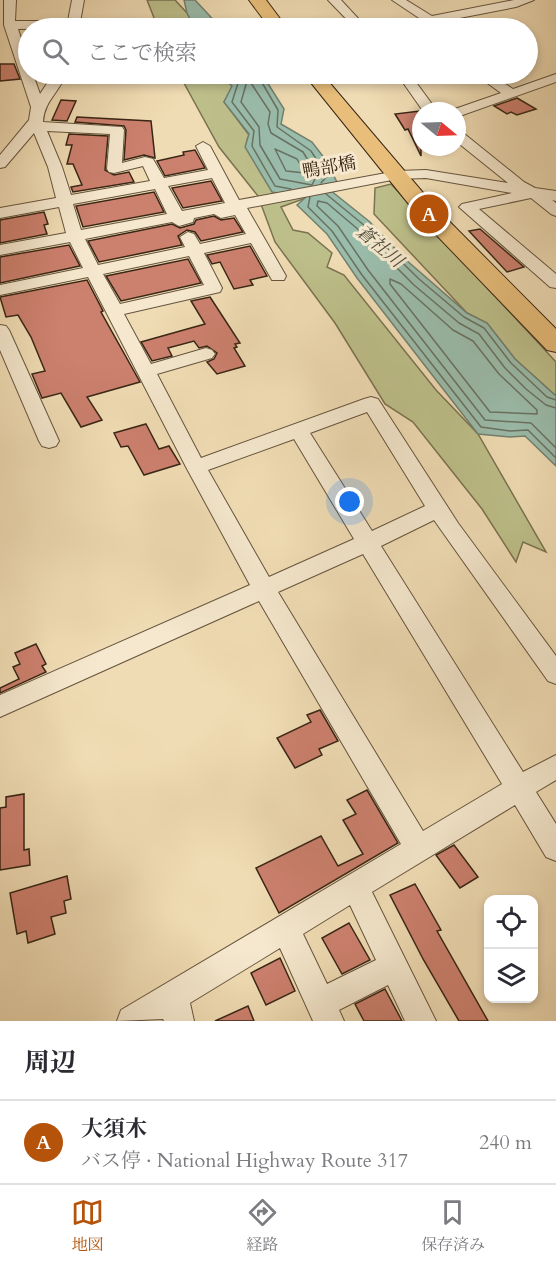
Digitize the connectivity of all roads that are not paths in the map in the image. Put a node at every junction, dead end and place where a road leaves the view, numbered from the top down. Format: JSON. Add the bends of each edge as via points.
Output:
{"nodes":[{"id":1,"x":10,"y":0,"type":"edge"},
{"id":2,"x":78,"y":0,"type":"edge"},
{"id":3,"x":257,"y":0,"type":"edge"},
{"id":4,"x":334,"y":0,"type":"edge"},
{"id":5,"x":398,"y":0,"type":"edge"},
{"id":6,"x":528,"y":0,"type":"edge"},
{"id":7,"x":72,"y":18,"type":"edge"},
{"id":8,"x":271,"y":18,"type":"edge"},
{"id":9,"x":351,"y":18,"type":"edge"},
{"id":10,"x":419,"y":18,"type":"edge"},
{"id":11,"x":446,"y":18,"type":"edge"},
{"id":12,"x":10,"y":25,"type":"junction"},
{"id":13,"x":18,"y":25,"type":"edge"},
{"id":14,"x":18,"y":53,"type":"edge"},
{"id":15,"x":556,"y":78,"type":"edge"},
{"id":16,"x":27,"y":84,"type":"edge"},
{"id":17,"x":55,"y":84,"type":"edge"},
{"id":18,"x":321,"y":84,"type":"edge"},
{"id":19,"x":411,"y":84,"type":"edge"},
{"id":20,"x":497,"y":84,"type":"edge"},
{"id":21,"x":538,"y":84,"type":"edge"},
{"id":22,"x":538,"y":84,"type":"edge"},
{"id":23,"x":510,"y":93,"type":"junction"},
{"id":24,"x":424,"y":102,"type":"edge"},
{"id":25,"x":466,"y":110,"type":"edge"},
{"id":26,"x":37,"y":118,"type":"junction"},
{"id":27,"x":466,"y":142,"type":"edge"},
{"id":28,"x":203,"y":146,"type":"dead end"},
{"id":29,"x":2,"y":157,"type":"edge"},
{"id":30,"x":217,"y":173,"type":"junction"},
{"id":31,"x":394,"y":176,"type":"junction"},
{"id":32,"x":556,"y":183,"type":"edge"},
{"id":33,"x":160,"y":184,"type":"junction"},
{"id":34,"x":528,"y":192,"type":"junction"},
{"id":35,"x":556,"y":196,"type":"edge"},
{"id":36,"x":65,"y":201,"type":"junction"},
{"id":37,"x":234,"y":205,"type":"junction"},
{"id":38,"x":556,"y":211,"type":"edge"},
{"id":39,"x":0,"y":213,"type":"edge"},
{"id":40,"x":178,"y":218,"type":"junction"},
{"id":41,"x":75,"y":236,"type":"junction"},
{"id":42,"x":256,"y":237,"type":"junction"},
{"id":43,"x":0,"y":250,"type":"edge"},
{"id":44,"x":194,"y":250,"type":"junction"},
{"id":45,"x":93,"y":270,"type":"junction"},
{"id":46,"x":279,"y":276,"type":"dead end"},
{"id":47,"x":556,"y":284,"type":"edge"},
{"id":48,"x":0,"y":290,"type":"edge"},
{"id":49,"x":114,"y":311,"type":"junction"},
{"id":50,"x":0,"y":330,"type":"edge"},
{"id":51,"x":556,"y":344,"type":"edge"},
{"id":52,"x":206,"y":354,"type":"dead end"},
{"id":53,"x":146,"y":371,"type":"junction"},
{"id":54,"x":297,"y":430,"type":"junction"},
{"id":55,"x":49,"y":441,"type":"dead end"},
{"id":56,"x":196,"y":467,"type":"junction"},
{"id":57,"x":438,"y":509,"type":"junction"},
{"id":58,"x":367,"y":543,"type":"junction"},
{"id":59,"x":264,"y":589,"type":"junction"},
{"id":60,"x":556,"y":674,"type":"edge"},
{"id":61,"x":0,"y":706,"type":"edge"},
{"id":62,"x":556,"y":766,"type":"edge"},
{"id":63,"x":519,"y":788,"type":"junction"},
{"id":64,"x":418,"y":848,"type":"junction"},
{"id":65,"x":556,"y":848,"type":"edge"},
{"id":66,"x":355,"y":886,"type":"junction"},
{"id":67,"x":285,"y":928,"type":"junction"},
{"id":68,"x":394,"y":967,"type":"junction"},
{"id":69,"x":176,"y":1009,"type":"edge"},
{"id":70,"x":325,"y":1012,"type":"edge"},
{"id":71,"x":132,"y":1021,"type":"edge"},
{"id":72,"x":421,"y":1021,"type":"edge"}],
"edges":[{"from":1,"to":12,"type":"street"},
{"from":2,"to":7,"type":"street"},
{"from":3,"to":8,"type":"highway"},
{"from":4,"to":9,"type":"street"},
{"from":5,"to":10,"type":"street"},
{"from":6,"to":11,"type":"street"},
{"from":12,"to":13,"type":"street"},
{"from":12,"to":14,"type":"street"},
{"from":15,"to":21,"type":"street"},
{"from":16,"to":26,"type":"street"},
{"from":17,"to":26,"type":"street"},
{"from":18,"to":31,"type":"highway"},
{"from":19,"to":24,"type":"street"},
{"from":20,"to":23,"type":"street"},
{"from":22,"to":23,"type":"street"},
{"from":23,"to":25,"type":"street"},
{"from":26,"to":29,"type":"street"},
{"from":26,"to":33,"type":"street","via":[[117,130],[114,169],[145,161]]},
{"from":26,"to":36,"type":"street"},
{"from":27,"to":34,"type":"street"},
{"from":28,"to":30,"type":"street"},
{"from":30,"to":33,"type":"street"},
{"from":30,"to":37,"type":"street"},
{"from":31,"to":34,"type":"street","name":"鴨部橋","via":[[426,174]]},
{"from":31,"to":37,"type":"street","name":"鴨部橋"},
{"from":31,"to":51,"type":"highway"},
{"from":32,"to":34,"type":"street"},
{"from":33,"to":36,"type":"street"},
{"from":33,"to":40,"type":"street"},
{"from":34,"to":35,"type":"street","name":"鴨部橋"},
{"from":34,"to":38,"type":"street"},
{"from":34,"to":47,"type":"street","via":[[467,207]]},
{"from":36,"to":39,"type":"street"},
{"from":36,"to":41,"type":"street"},
{"from":37,"to":40,"type":"street","name":"鴨部橋"},
{"from":40,"to":41,"type":"street"},
{"from":40,"to":42,"type":"street","via":[[240,209]]},
{"from":40,"to":44,"type":"street"},
{"from":41,"to":43,"type":"street"},
{"from":41,"to":45,"type":"street"},
{"from":42,"to":44,"type":"street"},
{"from":42,"to":46,"type":"street"},
{"from":44,"to":45,"type":"street"},
{"from":44,"to":49,"type":"street","via":[[214,288]]},
{"from":45,"to":48,"type":"street"},
{"from":45,"to":49,"type":"street"},
{"from":49,"to":53,"type":"street"},
{"from":50,"to":55,"type":"street"},
{"from":52,"to":53,"type":"street"},
{"from":53,"to":56,"type":"street"},
{"from":54,"to":56,"type":"street"},
{"from":54,"to":57,"type":"street","via":[[371,403]]},
{"from":54,"to":58,"type":"street"},
{"from":56,"to":59,"type":"street"},
{"from":57,"to":58,"type":"street"},
{"from":57,"to":60,"type":"street"},
{"from":58,"to":59,"type":"street"},
{"from":58,"to":63,"type":"street"},
{"from":59,"to":61,"type":"street"},
{"from":59,"to":64,"type":"street"},
{"from":62,"to":63,"type":"street"},
{"from":63,"to":64,"type":"street"},
{"from":63,"to":65,"type":"street"},
{"from":64,"to":66,"type":"street"},
{"from":66,"to":67,"type":"street"},
{"from":66,"to":68,"type":"street"},
{"from":67,"to":69,"type":"street"},
{"from":67,"to":70,"type":"street"},
{"from":68,"to":70,"type":"street"},
{"from":68,"to":72,"type":"street"},
{"from":69,"to":71,"type":"street"}]}
